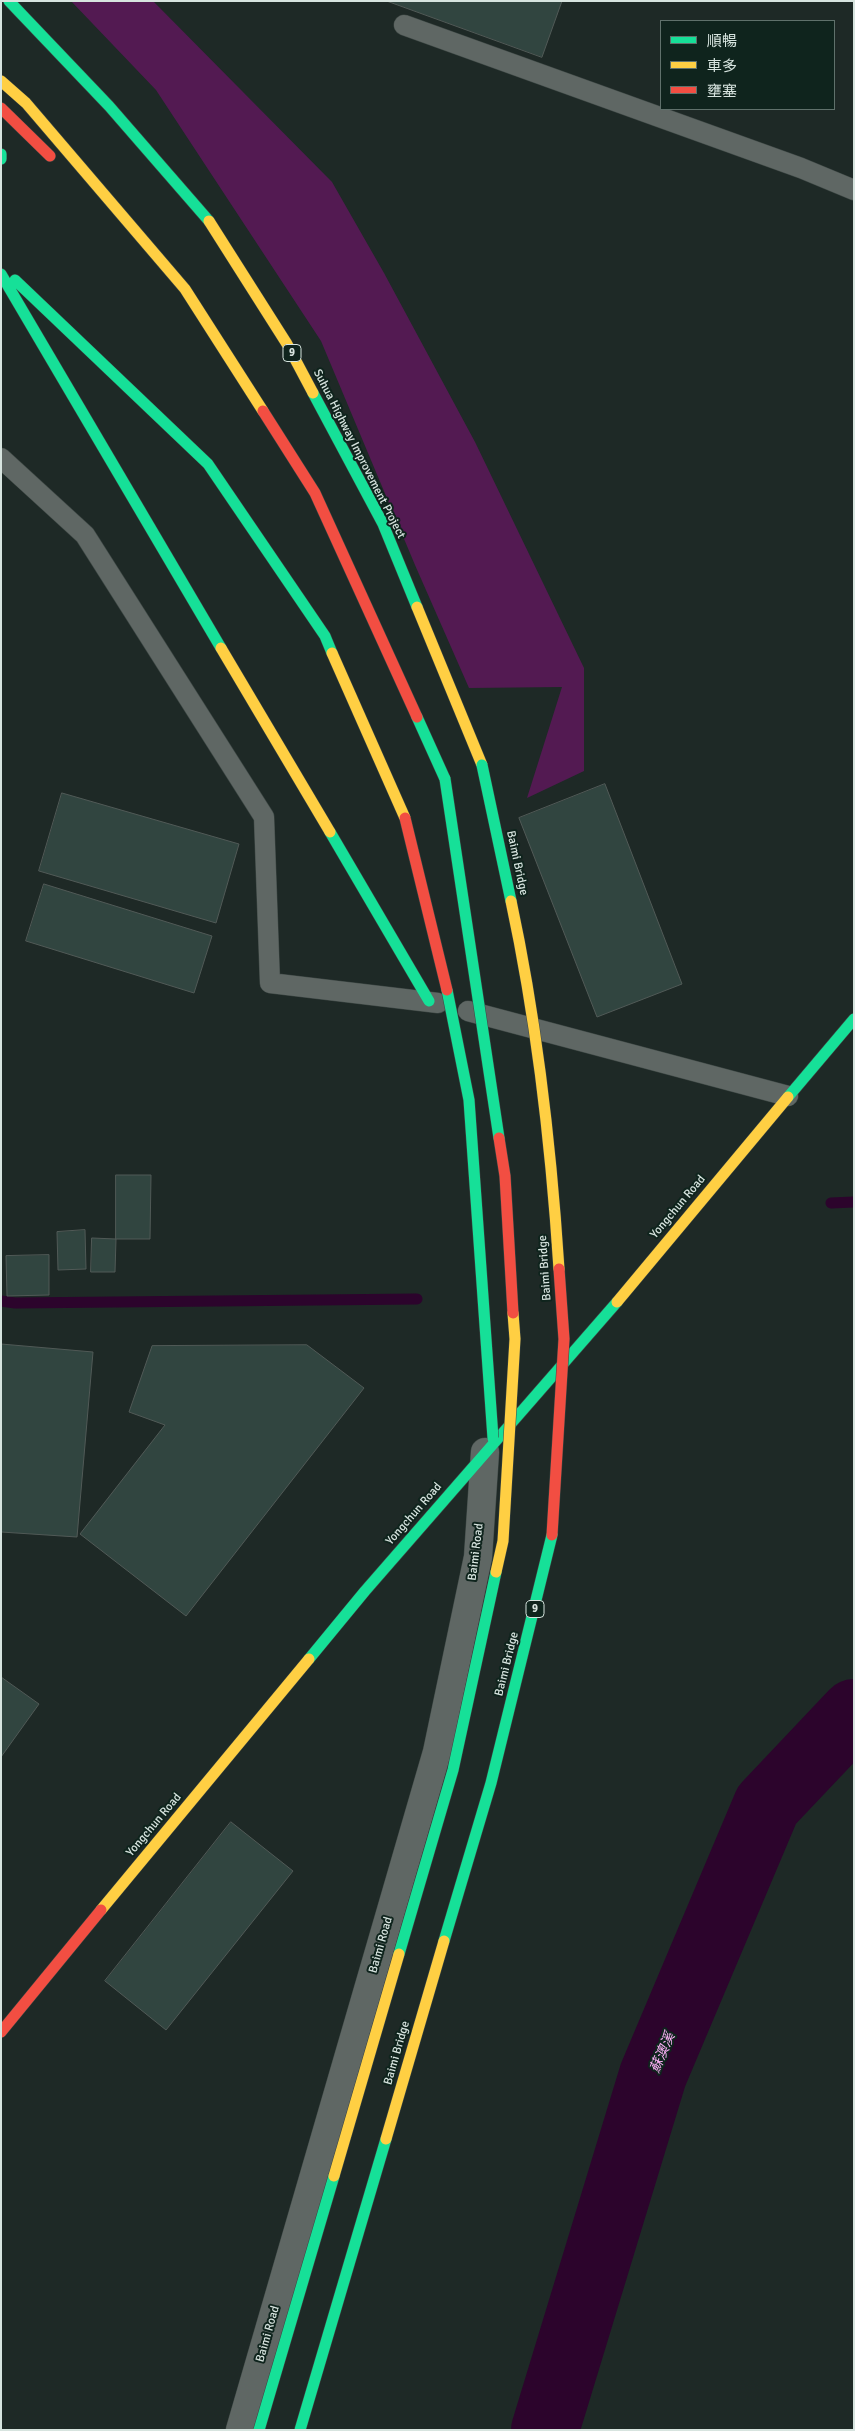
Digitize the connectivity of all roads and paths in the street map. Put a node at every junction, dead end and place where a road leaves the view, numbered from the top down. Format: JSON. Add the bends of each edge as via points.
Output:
{"nodes":[{"id":1,"x":9,"y":1,"type":"edge"},
{"id":2,"x":404,"y":25,"type":"dead end"},
{"id":3,"x":1,"y":81,"type":"edge"},
{"id":4,"x":1,"y":108,"type":"edge"},
{"id":5,"x":1,"y":154,"type":"edge"},
{"id":6,"x":1,"y":159,"type":"edge"},
{"id":7,"x":57,"y":163,"type":"dead end"},
{"id":8,"x":854,"y":190,"type":"edge"},
{"id":9,"x":142,"y":257,"type":"dead end"},
{"id":10,"x":1,"y":267,"type":"edge"},
{"id":11,"x":1,"y":274,"type":"edge"},
{"id":12,"x":167,"y":287,"type":"dead end"},
{"id":13,"x":190,"y":319,"type":"dead end"},
{"id":14,"x":1,"y":458,"type":"edge"},
{"id":15,"x":315,"y":493,"type":"junction"},
{"id":16,"x":482,"y":765,"type":"joint"},
{"id":17,"x":429,"y":1001,"type":"junction"},
{"id":18,"x":854,"y":1019,"type":"edge"},
{"id":19,"x":788,"y":1096,"type":"junction"},
{"id":20,"x":485,"y":1452,"type":"junction"},
{"id":21,"x":491,"y":1598,"type":"junction"},
{"id":22,"x":1,"y":2032,"type":"edge"},
{"id":23,"x":240,"y":2430,"type":"edge"},
{"id":24,"x":259,"y":2430,"type":"edge"},
{"id":25,"x":300,"y":2430,"type":"edge"}],
"edges":[{"from":1,"to":16,"type":"main road","name":"Suhua Highway Improvement Project","number":"9","via":[[109,106],[209,221],[287,344],[383,524]]},
{"from":2,"to":8,"type":"lane"},
{"from":3,"to":15,"type":"main road","via":[[26,103],[185,289]]},
{"from":4,"to":7,"type":"main road"},
{"from":5,"to":6,"type":"main road"},
{"from":9,"to":12,"type":"main road"},
{"from":10,"to":21,"type":"main road","bridge":true,"via":[[208,464],[325,636],[405,818],[440,956],[469,1100],[493,1414]]},
{"from":11,"to":17,"type":"main road"},
{"from":13,"to":15,"type":"main road"},
{"from":14,"to":17,"type":"lane","via":[[85,535],[264,817],[270,983]]},
{"from":15,"to":21,"type":"main road","name":"Baimi Bridge","bridge":true,"via":[[445,779],[505,1176],[515,1339],[503,1541]]},
{"from":16,"to":25,"type":"main road","name":"Baimi Bridge","number":"9","bridge":true,"via":[[527,975],[552,1164],[564,1339],[552,1541],[491,1784]]},
{"from":17,"to":19,"type":"lane"},
{"from":18,"to":19,"type":"main road","name":"Yongchun Road"},
{"from":19,"to":20,"type":"main road","name":"Yongchun Road","via":[[569,1359]]},
{"from":20,"to":22,"type":"main road","name":"Yongchun Road","via":[[359,1599]]},
{"from":20,"to":23,"type":"street","name":"Baimi Road","via":[[478,1557],[437,1752]]},
{"from":21,"to":24,"type":"main road","name":"Baimi Bridge","bridge":true,"via":[[453,1770]]}]}
